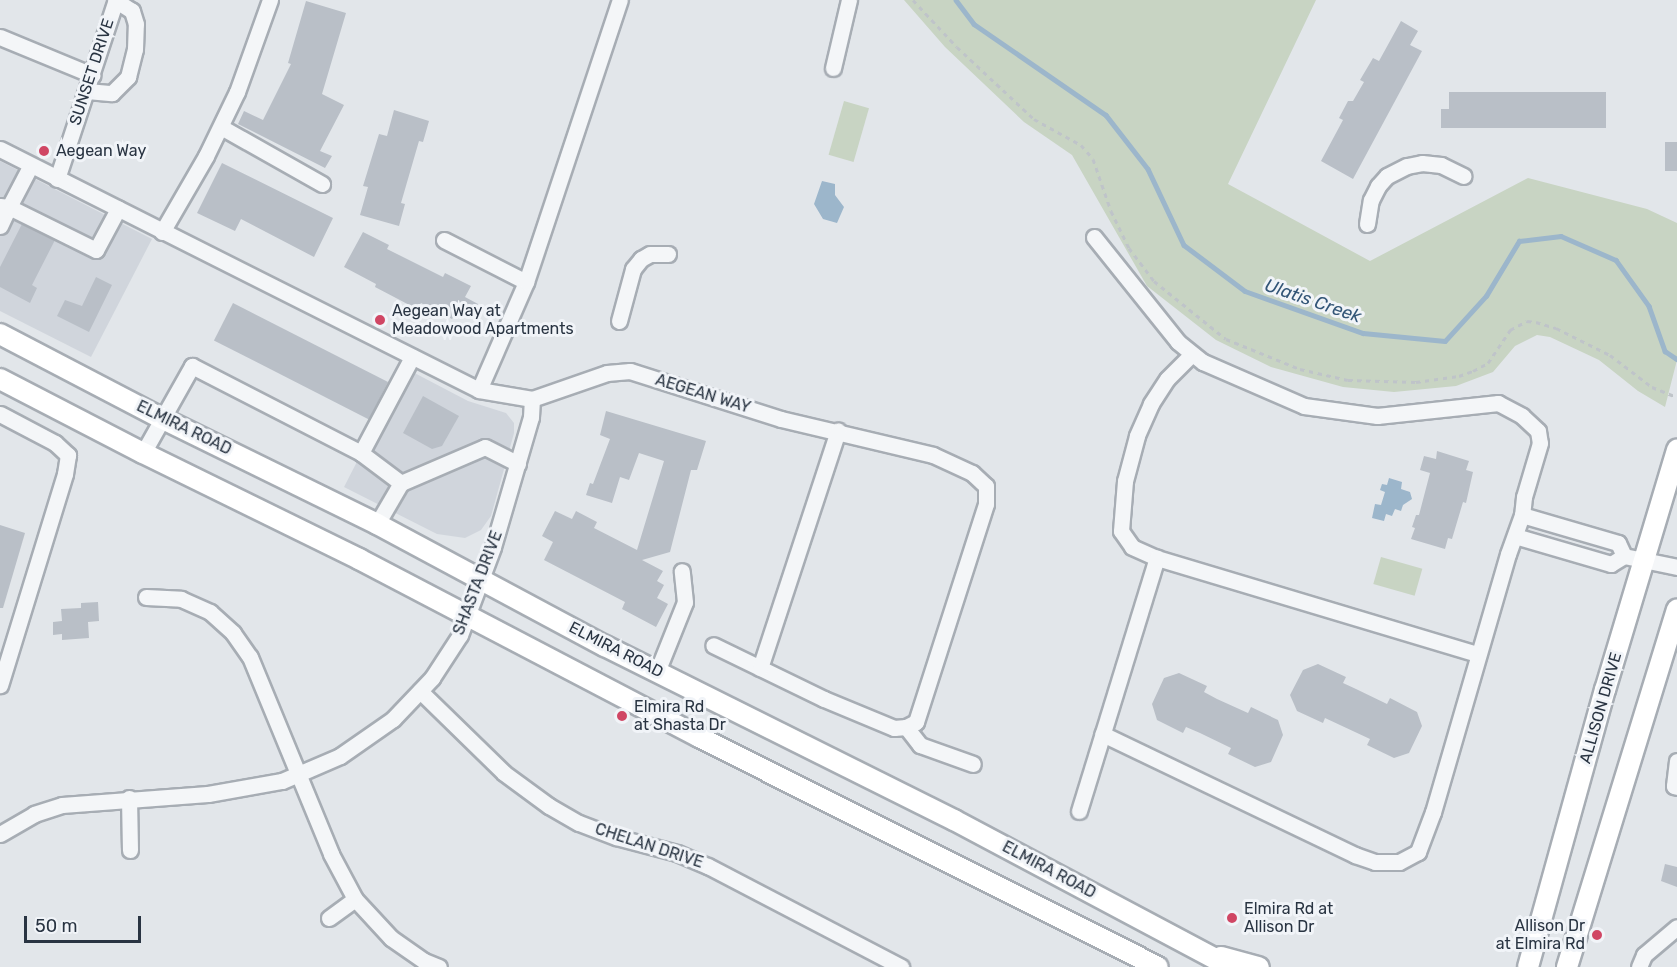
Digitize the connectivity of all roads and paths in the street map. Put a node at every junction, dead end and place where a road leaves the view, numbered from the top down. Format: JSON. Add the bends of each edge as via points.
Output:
{"nodes":[{"id":1,"x":116,"y":0,"type":"edge"},
{"id":2,"x":270,"y":0,"type":"edge"},
{"id":3,"x":620,"y":0,"type":"edge"},
{"id":4,"x":849,"y":0,"type":"edge"},
{"id":5,"x":913,"y":0,"type":"edge"},
{"id":6,"x":0,"y":37,"type":"edge"},
{"id":7,"x":833,"y":68,"type":"dead end"},
{"id":8,"x":92,"y":75,"type":"junction"},
{"id":9,"x":87,"y":91,"type":"junction"},
{"id":10,"x":220,"y":127,"type":"junction"},
{"id":11,"x":0,"y":149,"type":"edge"},
{"id":12,"x":31,"y":165,"type":"junction"},
{"id":13,"x":1464,"y":176,"type":"dead end"},
{"id":14,"x":57,"y":178,"type":"junction"},
{"id":15,"x":322,"y":184,"type":"dead end"},
{"id":16,"x":5,"y":207,"type":"edge"},
{"id":17,"x":118,"y":209,"type":"junction"},
{"id":18,"x":1367,"y":224,"type":"dead end"},
{"id":19,"x":0,"y":226,"type":"edge"},
{"id":20,"x":162,"y":232,"type":"junction"},
{"id":21,"x":1094,"y":237,"type":"dead end"},
{"id":22,"x":444,"y":240,"type":"dead end"},
{"id":23,"x":668,"y":254,"type":"dead end"},
{"id":24,"x":526,"y":282,"type":"junction"},
{"id":25,"x":619,"y":321,"type":"dead end"},
{"id":26,"x":0,"y":334,"type":"edge"},
{"id":27,"x":1192,"y":354,"type":"junction"},
{"id":28,"x":411,"y":357,"type":"junction"},
{"id":29,"x":0,"y":378,"type":"edge"},
{"id":30,"x":479,"y":390,"type":"junction"},
{"id":31,"x":1674,"y":396,"type":"dead end"},
{"id":32,"x":532,"y":399,"type":"junction"},
{"id":33,"x":0,"y":414,"type":"edge"},
{"id":34,"x":161,"y":418,"type":"junction"},
{"id":35,"x":838,"y":431,"type":"junction"},
{"id":36,"x":1677,"y":450,"type":"edge"},
{"id":37,"x":143,"y":453,"type":"junction"},
{"id":38,"x":362,"y":453,"type":"junction"},
{"id":39,"x":518,"y":464,"type":"junction"},
{"id":40,"x":401,"y":483,"type":"junction"},
{"id":41,"x":1522,"y":515,"type":"junction"},
{"id":42,"x":377,"y":524,"type":"junction"},
{"id":43,"x":1515,"y":536,"type":"junction"},
{"id":44,"x":1624,"y":556,"type":"junction"},
{"id":45,"x":1157,"y":558,"type":"junction"},
{"id":46,"x":1644,"y":560,"type":"junction"},
{"id":47,"x":1677,"y":567,"type":"edge"},
{"id":48,"x":682,"y":571,"type":"dead end"},
{"id":49,"x":481,"y":578,"type":"junction"},
{"id":50,"x":146,"y":597,"type":"dead end"},
{"id":51,"x":1677,"y":610,"type":"edge"},
{"id":52,"x":466,"y":617,"type":"junction"},
{"id":53,"x":713,"y":645,"type":"dead end"},
{"id":54,"x":1478,"y":654,"type":"junction"},
{"id":55,"x":760,"y":668,"type":"junction"},
{"id":56,"x":657,"y":672,"type":"junction"},
{"id":57,"x":0,"y":685,"type":"edge"},
{"id":58,"x":420,"y":691,"type":"junction"},
{"id":59,"x":906,"y":727,"type":"junction"},
{"id":60,"x":1102,"y":734,"type":"junction"},
{"id":61,"x":973,"y":764,"type":"dead end"},
{"id":62,"x":1676,"y":764,"type":"edge"},
{"id":63,"x":298,"y":775,"type":"junction"},
{"id":64,"x":1677,"y":787,"type":"edge"},
{"id":65,"x":129,"y":798,"type":"junction"},
{"id":66,"x":1079,"y":811,"type":"dead end"},
{"id":67,"x":0,"y":834,"type":"edge"},
{"id":68,"x":130,"y":850,"type":"dead end"},
{"id":69,"x":355,"y":899,"type":"junction"},
{"id":70,"x":329,"y":918,"type":"dead end"},
{"id":71,"x":1677,"y":927,"type":"edge"},
{"id":72,"x":1211,"y":955,"type":"junction"},
{"id":73,"x":439,"y":967,"type":"edge"},
{"id":74,"x":901,"y":967,"type":"edge"},
{"id":75,"x":1158,"y":967,"type":"edge"},
{"id":76,"x":1229,"y":967,"type":"edge"},
{"id":77,"x":1259,"y":967,"type":"edge"},
{"id":78,"x":1528,"y":967,"type":"edge"},
{"id":79,"x":1567,"y":967,"type":"edge"},
{"id":80,"x":1639,"y":967,"type":"edge"}],
"edges":[{"from":1,"to":8,"type":"street","name":"SUNSET DRIVE"},
{"from":1,"to":9,"type":"street","via":[[132,11],[136,24],[128,77],[112,93]]},
{"from":2,"to":10,"type":"street"},
{"from":3,"to":24,"type":"street"},
{"from":4,"to":7,"type":"street"},
{"from":5,"to":31,"type":"path","via":[[1034,119],[1081,145],[1093,159],[1129,248],[1154,281],[1226,339],[1300,369],[1348,380],[1416,382],[1473,371],[1488,363],[1517,325],[1536,322],[1610,355],[1652,387]]},
{"from":6,"to":8,"type":"street"},
{"from":8,"to":9,"type":"street","name":"SUNSET DRIVE"},
{"from":9,"to":14,"type":"street","name":"SUNSET DRIVE"},
{"from":10,"to":15,"type":"street"},
{"from":10,"to":20,"type":"street"},
{"from":11,"to":12,"type":"street","name":"AEGEAN WAY"},
{"from":12,"to":14,"type":"street","name":"AEGEAN WAY"},
{"from":12,"to":16,"type":"street"},
{"from":13,"to":18,"type":"street","via":[[1442,165],[1407,166],[1387,176],[1378,186]]},
{"from":14,"to":17,"type":"street","name":"AEGEAN WAY"},
{"from":16,"to":17,"type":"street","via":[[96,250]]},
{"from":16,"to":19,"type":"street"},
{"from":17,"to":20,"type":"street","name":"AEGEAN WAY"},
{"from":20,"to":28,"type":"street","name":"AEGEAN WAY"},
{"from":21,"to":27,"type":"street","via":[[1178,342]]},
{"from":22,"to":24,"type":"street"},
{"from":23,"to":25,"type":"street","via":[[650,254],[633,269]]},
{"from":24,"to":30,"type":"street"},
{"from":26,"to":34,"type":"main road","name":"ELMIRA ROAD"},
{"from":27,"to":41,"type":"street","via":[[1304,406],[1377,416],[1498,403],[1522,416],[1538,431],[1540,443]]},
{"from":27,"to":45,"type":"street","via":[[1167,379],[1151,404],[1137,436],[1125,481],[1121,531],[1132,547]]},
{"from":28,"to":30,"type":"street","name":"AEGEAN WAY"},
{"from":28,"to":38,"type":"street"},
{"from":29,"to":37,"type":"main road"},
{"from":30,"to":32,"type":"street","name":"AEGEAN WAY"},
{"from":32,"to":35,"type":"street","name":"AEGEAN WAY","via":[[607,373],[630,371],[781,419]]},
{"from":32,"to":39,"type":"street","name":"SHASTA DRIVE"},
{"from":33,"to":57,"type":"street","via":[[55,443],[68,455]]},
{"from":34,"to":37,"type":"street"},
{"from":34,"to":38,"type":"street","via":[[192,366]]},
{"from":34,"to":42,"type":"main road","name":"ELMIRA ROAD"},
{"from":35,"to":55,"type":"street"},
{"from":35,"to":59,"type":"street","name":"AEGEAN WAY","via":[[933,455],[972,473],[986,486],[986,504],[926,696],[916,722]]},
{"from":36,"to":46,"type":"main road","name":"ALLISON DRIVE"},
{"from":37,"to":52,"type":"main road","via":[[359,559]]},
{"from":38,"to":40,"type":"street"},
{"from":39,"to":40,"type":"street","via":[[485,447]]},
{"from":39,"to":49,"type":"street","name":"SHASTA DRIVE"},
{"from":40,"to":42,"type":"street"},
{"from":41,"to":43,"type":"street"},
{"from":41,"to":44,"type":"street","via":[[1618,543]]},
{"from":42,"to":49,"type":"main road","name":"ELMIRA ROAD"},
{"from":43,"to":44,"type":"street","via":[[1611,564]]},
{"from":43,"to":54,"type":"street"},
{"from":44,"to":46,"type":"street"},
{"from":45,"to":54,"type":"street"},
{"from":45,"to":60,"type":"street"},
{"from":46,"to":47,"type":"street"},
{"from":46,"to":78,"type":"main road","name":"ALLISON DRIVE"},
{"from":48,"to":56,"type":"street","via":[[685,602]]},
{"from":49,"to":52,"type":"street","name":"SHASTA DRIVE"},
{"from":49,"to":56,"type":"main road","name":"ELMIRA ROAD"},
{"from":50,"to":63,"type":"street","via":[[181,599],[210,612],[233,633],[250,657]]},
{"from":51,"to":79,"type":"main road"},
{"from":52,"to":58,"type":"street","name":"SHASTA DRIVE","via":[[458,639]]},
{"from":52,"to":75,"type":"main road"},
{"from":53,"to":55,"type":"street"},
{"from":54,"to":60,"type":"street","via":[[1418,852],[1399,862],[1375,862],[1355,855]]},
{"from":55,"to":59,"type":"street","via":[[894,728]]},
{"from":56,"to":72,"type":"main road","name":"ELMIRA ROAD","via":[[954,820]]},
{"from":58,"to":63,"type":"street","name":"SHASTA DRIVE","via":[[369,737],[340,756]]},
{"from":58,"to":74,"type":"street","name":"CHELAN DRIVE","via":[[504,773],[549,806],[616,837],[708,866]]},
{"from":59,"to":61,"type":"street","via":[[920,745]]},
{"from":60,"to":66,"type":"street"},
{"from":62,"to":64,"type":"street"},
{"from":63,"to":65,"type":"street","name":"SHASTA DRIVE","via":[[249,789]]},
{"from":63,"to":69,"type":"street","via":[[331,854]]},
{"from":65,"to":67,"type":"street","name":"SHASTA DRIVE","via":[[62,805],[34,814]]},
{"from":65,"to":68,"type":"street"},
{"from":69,"to":70,"type":"street"},
{"from":69,"to":73,"type":"street","via":[[391,938]]},
{"from":71,"to":80,"type":"street","via":[[1644,956]]},
{"from":72,"to":76,"type":"main road","name":"ELMIRA ROAD"},
{"from":72,"to":77,"type":"main road"}]}
